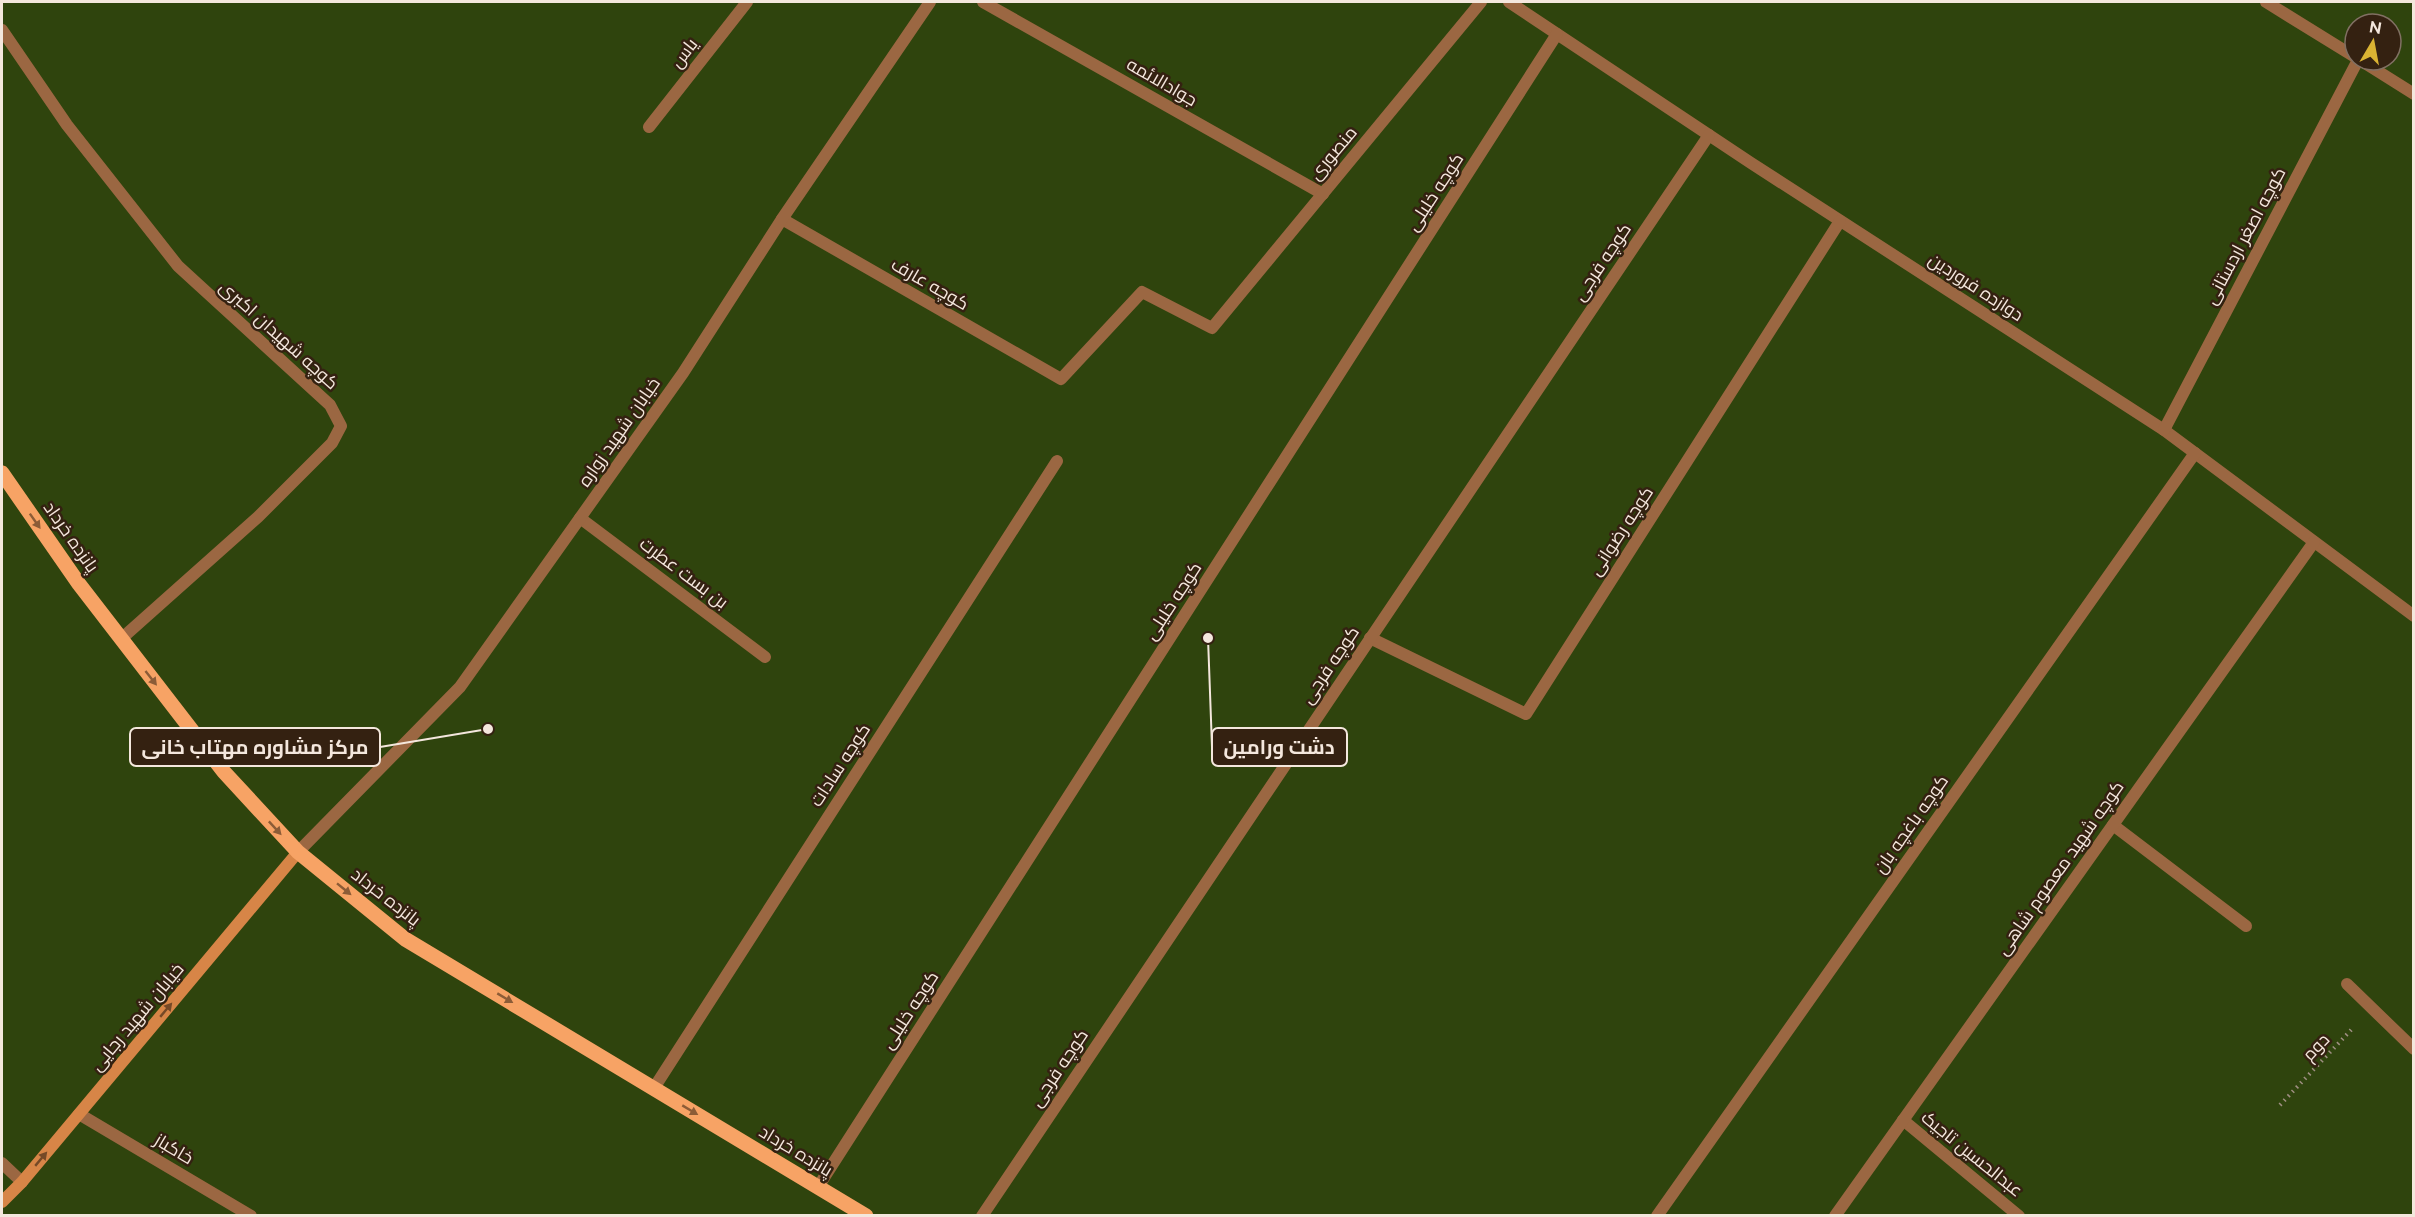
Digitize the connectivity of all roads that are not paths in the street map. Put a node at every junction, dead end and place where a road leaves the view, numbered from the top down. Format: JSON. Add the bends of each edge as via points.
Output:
{"nodes":[{"id":1,"x":747,"y":2,"type":"edge"},
{"id":2,"x":930,"y":2,"type":"edge"},
{"id":3,"x":983,"y":2,"type":"edge"},
{"id":4,"x":1481,"y":2,"type":"edge"},
{"id":5,"x":1509,"y":2,"type":"edge"},
{"id":6,"x":2266,"y":2,"type":"edge"},
{"id":7,"x":2,"y":30,"type":"edge"},
{"id":8,"x":1557,"y":34,"type":"junction"},
{"id":9,"x":2343,"y":50,"type":"edge"},
{"id":10,"x":2351,"y":72,"type":"edge"},
{"id":11,"x":2379,"y":72,"type":"edge"},
{"id":12,"x":2414,"y":94,"type":"edge"},
{"id":13,"x":649,"y":127,"type":"dead end"},
{"id":14,"x":1709,"y":135,"type":"junction"},
{"id":15,"x":1323,"y":194,"type":"junction"},
{"id":16,"x":782,"y":219,"type":"junction"},
{"id":17,"x":1840,"y":221,"type":"junction"},
{"id":18,"x":1061,"y":380,"type":"joint"},
{"id":19,"x":2164,"y":430,"type":"junction"},
{"id":20,"x":2195,"y":453,"type":"junction"},
{"id":21,"x":1057,"y":461,"type":"dead end"},
{"id":22,"x":2,"y":473,"type":"edge"},
{"id":23,"x":580,"y":518,"type":"junction"},
{"id":24,"x":2314,"y":542,"type":"junction"},
{"id":25,"x":2414,"y":616,"type":"edge"},
{"id":26,"x":1370,"y":638,"type":"junction"},
{"id":27,"x":121,"y":639,"type":"junction"},
{"id":28,"x":765,"y":657,"type":"dead end"},
{"id":29,"x":2113,"y":825,"type":"junction"},
{"id":30,"x":298,"y":852,"type":"junction"},
{"id":31,"x":2246,"y":926,"type":"dead end"},
{"id":32,"x":2347,"y":984,"type":"dead end"},
{"id":33,"x":2414,"y":1049,"type":"edge"},
{"id":34,"x":654,"y":1088,"type":"junction"},
{"id":35,"x":79,"y":1114,"type":"junction"},
{"id":36,"x":1903,"y":1120,"type":"junction"},
{"id":37,"x":2,"y":1162,"type":"edge"},
{"id":38,"x":22,"y":1182,"type":"junction"},
{"id":39,"x":818,"y":1187,"type":"junction"},
{"id":40,"x":2,"y":1202,"type":"edge"},
{"id":41,"x":251,"y":1215,"type":"edge"},
{"id":42,"x":866,"y":1215,"type":"edge"},
{"id":43,"x":982,"y":1215,"type":"edge"},
{"id":44,"x":1657,"y":1215,"type":"edge"},
{"id":45,"x":1835,"y":1215,"type":"edge"},
{"id":46,"x":2019,"y":1215,"type":"edge"}],
"edges":[{"from":1,"to":13,"type":"street","name":"یاس"},
{"from":2,"to":16,"type":"street","name":"خیابان شهید زواره"},
{"from":3,"to":15,"type":"street","name":"جوادالائمه"},
{"from":4,"to":15,"type":"street","name":"منصوری"},
{"from":5,"to":8,"type":"street","name":"دوازده فروردین"},
{"from":6,"to":9,"type":"street"},
{"from":7,"to":27,"type":"street","name":"کوچه شهیدان اکبری","via":[[67,125],[178,266],[330,405],[341,426],[332,443],[258,518]]},
{"from":8,"to":14,"type":"street","name":"دوازده فروردین"},
{"from":8,"to":39,"type":"street","name":"کوچه خلیلی"},
{"from":10,"to":19,"type":"street","name":"کوچه اصغر اردستانی"},
{"from":11,"to":12,"type":"street"},
{"from":14,"to":17,"type":"street","name":"دوازده فروردین"},
{"from":14,"to":26,"type":"street","name":"کوچه فرجی"},
{"from":15,"to":18,"type":"street","name":"منصوری","via":[[1212,328],[1142,292]]},
{"from":16,"to":18,"type":"street","name":"کوچه عارف"},
{"from":16,"to":23,"type":"street","name":"خیابان شهید زواره","via":[[683,373]]},
{"from":17,"to":19,"type":"street","name":"دوازده فروردین"},
{"from":17,"to":26,"type":"street","name":"کوچه رضوانی","via":[[1526,714]]},
{"from":19,"to":20,"type":"street","name":"دوازده فروردین"},
{"from":20,"to":24,"type":"street","name":"دوازده فروردین"},
{"from":20,"to":44,"type":"street","name":"کوچه باغچه بان"},
{"from":21,"to":34,"type":"street","name":"کوچه سادات"},
{"from":22,"to":27,"type":"main road","name":"پانزده خرداد","one_way":true},
{"from":23,"to":28,"type":"street","name":"بن بست عطرت"},
{"from":23,"to":30,"type":"street","name":"خیابان شهید زواره","via":[[460,687]]},
{"from":24,"to":25,"type":"street","name":"دوازده فروردین"},
{"from":24,"to":29,"type":"street","name":"کوچه شهید معصوم شاهی"},
{"from":26,"to":43,"type":"street","name":"کوچه فرجی"},
{"from":27,"to":30,"type":"main road","name":"پانزده خرداد","one_way":true,"via":[[224,772]]},
{"from":29,"to":31,"type":"street"},
{"from":29,"to":36,"type":"street","name":"کوچه شهید معصوم شاهی"},
{"from":30,"to":34,"type":"main road","name":"پانزده خرداد","one_way":true,"via":[[405,939]]},
{"from":35,"to":30,"type":"main road","name":"خیابان شهید رجایی","one_way":true},
{"from":32,"to":33,"type":"street"},
{"from":34,"to":39,"type":"main road","name":"پانزده خرداد","one_way":true},
{"from":38,"to":35,"type":"main road","name":"خیابان شهید رجایی","one_way":true},
{"from":35,"to":41,"type":"street","name":"خاکباز"},
{"from":36,"to":45,"type":"street","name":"کوچه شهید معصوم شاهی"},
{"from":36,"to":46,"type":"street","name":"عبدالحسین تاجیک"},
{"from":37,"to":38,"type":"street"},
{"from":38,"to":40,"type":"main road","name":"خیابان شهید رجایی"},
{"from":39,"to":42,"type":"main road","name":"پانزده خرداد"}]}
